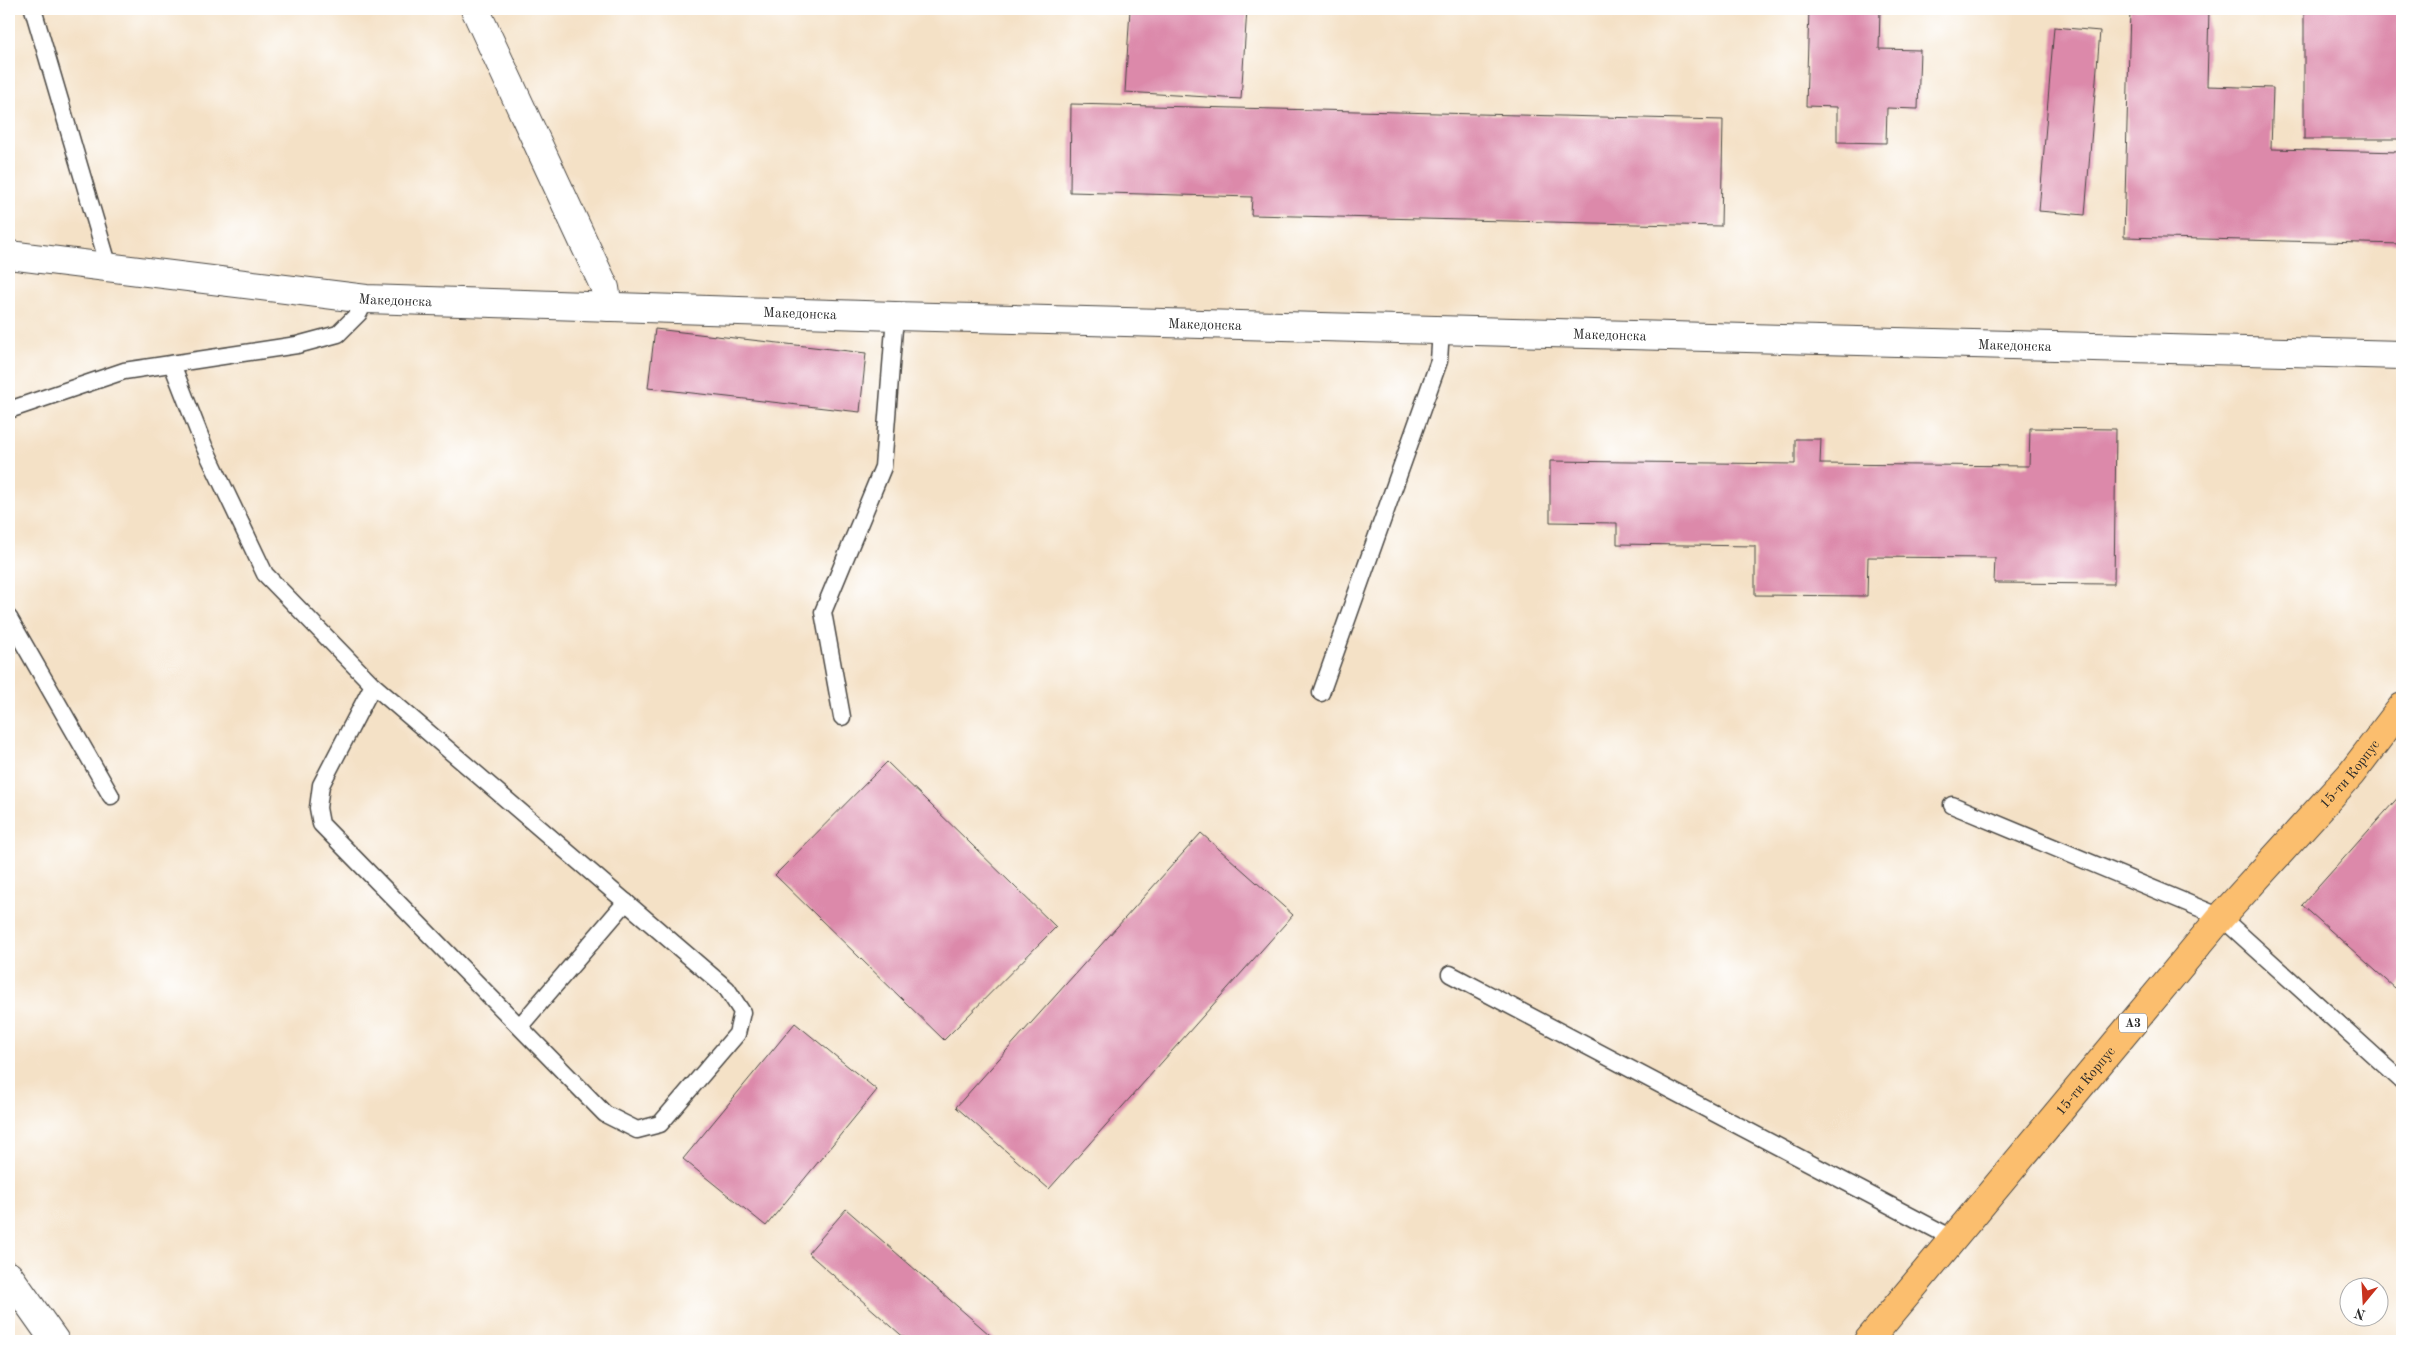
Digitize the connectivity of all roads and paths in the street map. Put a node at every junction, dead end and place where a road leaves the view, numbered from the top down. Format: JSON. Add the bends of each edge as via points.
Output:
{"nodes":[{"id":1,"x":33,"y":9,"type":"edge"},
{"id":2,"x":475,"y":9,"type":"edge"},
{"id":3,"x":9,"y":255,"type":"edge"},
{"id":4,"x":109,"y":267,"type":"junction"},
{"id":5,"x":366,"y":299,"type":"junction"},
{"id":6,"x":608,"y":307,"type":"junction"},
{"id":7,"x":895,"y":316,"type":"junction"},
{"id":8,"x":1442,"y":329,"type":"junction"},
{"id":9,"x":2402,"y":355,"type":"edge"},
{"id":10,"x":172,"y":364,"type":"junction"},
{"id":11,"x":9,"y":410,"type":"edge"},
{"id":12,"x":9,"y":618,"type":"edge"},
{"id":13,"x":373,"y":685,"type":"junction"},
{"id":14,"x":1321,"y":693,"type":"dead end"},
{"id":15,"x":2402,"y":707,"type":"edge"},
{"id":16,"x":842,"y":716,"type":"dead end"},
{"id":17,"x":111,"y":796,"type":"dead end"},
{"id":18,"x":1952,"y":805,"type":"dead end"},
{"id":19,"x":626,"y":902,"type":"junction"},
{"id":20,"x":2221,"y":917,"type":"junction"},
{"id":21,"x":1450,"y":974,"type":"dead end"},
{"id":22,"x":520,"y":1026,"type":"junction"},
{"id":23,"x":2402,"y":1081,"type":"edge"},
{"id":24,"x":1954,"y":1238,"type":"junction"},
{"id":25,"x":9,"y":1276,"type":"edge"},
{"id":26,"x":55,"y":1341,"type":"edge"},
{"id":27,"x":1868,"y":1341,"type":"edge"}],
"edges":[{"from":1,"to":4,"type":"lane"},
{"from":2,"to":6,"type":"street","via":[[604,288]]},
{"from":3,"to":4,"type":"street","name":"Македонска"},
{"from":4,"to":5,"type":"street","name":"Македонска"},
{"from":5,"to":6,"type":"street","name":"Македонска"},
{"from":5,"to":10,"type":"lane","via":[[359,313],[338,334],[297,345]]},
{"from":6,"to":7,"type":"street","name":"Македонска"},
{"from":7,"to":8,"type":"street","name":"Македонска"},
{"from":7,"to":16,"type":"lane","via":[[883,467],[823,612]]},
{"from":8,"to":9,"type":"street","name":"Македонска"},
{"from":8,"to":14,"type":"lane","via":[[1439,361]]},
{"from":10,"to":11,"type":"lane","via":[[124,371]]},
{"from":10,"to":13,"type":"lane","via":[[204,446],[265,574]]},
{"from":12,"to":17,"type":"lane"},
{"from":13,"to":19,"type":"lane"},
{"from":13,"to":22,"type":"lane","via":[[321,785],[318,808],[321,824]]},
{"from":15,"to":20,"type":"main road","name":"15-ти Корпус","number":"A3","via":[[2351,774]]},
{"from":18,"to":20,"type":"lane"},
{"from":19,"to":22,"type":"lane"},
{"from":19,"to":22,"type":"lane","via":[[727,989],[742,1012],[737,1034],[660,1124],[637,1130],[605,1114]]},
{"from":20,"to":23,"type":"lane"},
{"from":20,"to":24,"type":"main road","name":"15-ти Корпус","number":"A3"},
{"from":21,"to":24,"type":"lane"},
{"from":24,"to":27,"type":"main road","name":"15-ти Корпус","number":"A3"},
{"from":25,"to":26,"type":"street"}]}
